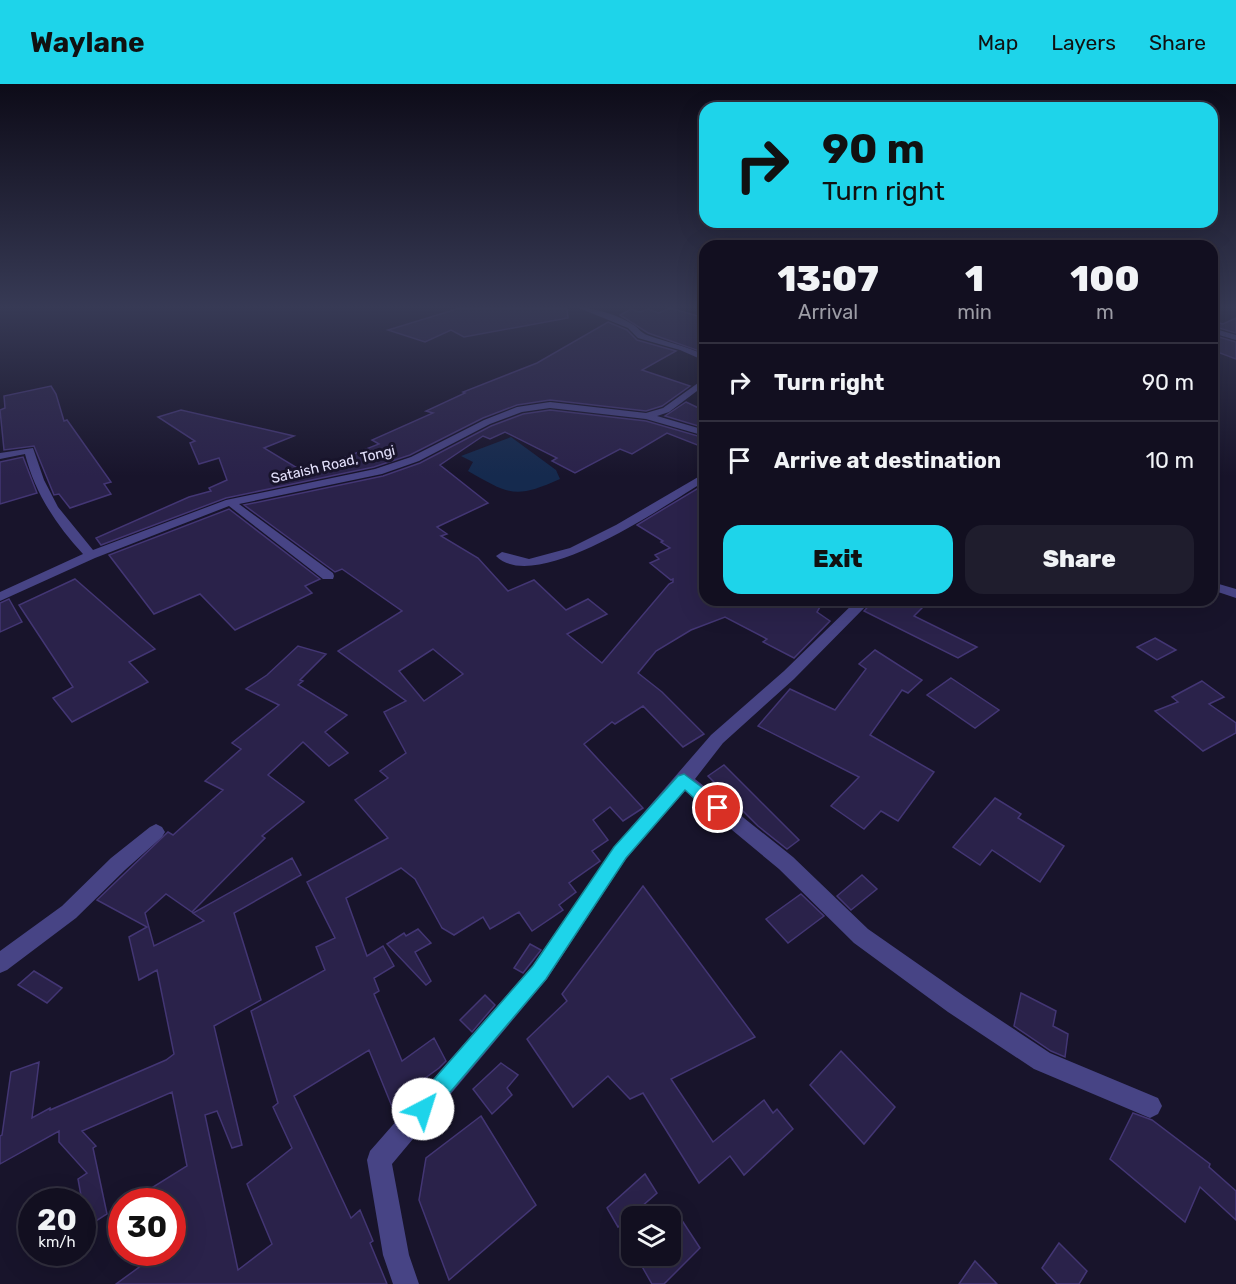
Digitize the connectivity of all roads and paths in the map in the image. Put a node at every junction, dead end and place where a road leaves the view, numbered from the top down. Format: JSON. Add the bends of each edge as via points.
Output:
{"nodes":[{"id":1,"x":699,"y":385,"type":"edge"},
{"id":2,"x":647,"y":416,"type":"junction"},
{"id":3,"x":699,"y":431,"type":"edge"},
{"id":4,"x":0,"y":456,"type":"edge"},
{"id":5,"x":699,"y":480,"type":"edge"},
{"id":6,"x":230,"y":502,"type":"junction"},
{"id":7,"x":91,"y":555,"type":"junction"},
{"id":8,"x":502,"y":556,"type":"dead end"},
{"id":9,"x":328,"y":576,"type":"dead end"},
{"id":10,"x":1218,"y":588,"type":"edge"},
{"id":11,"x":1236,"y":594,"type":"edge"},
{"id":12,"x":0,"y":597,"type":"edge"},
{"id":13,"x":859,"y":606,"type":"edge"},
{"id":14,"x":684,"y":780,"type":"junction"},
{"id":15,"x":156,"y":832,"type":"dead end"},
{"id":16,"x":0,"y":963,"type":"edge"},
{"id":17,"x":1150,"y":1106,"type":"dead end"},
{"id":18,"x":406,"y":1284,"type":"edge"}],
"edges":[{"from":1,"to":2,"type":"street","via":[[666,410]]},
{"from":2,"to":3,"type":"street","name":"Sataish Road, Tongi"},
{"from":2,"to":6,"type":"street","name":"Sataish Road, Tongi","via":[[550,405],[520,409],[415,459],[378,472]]},
{"from":4,"to":7,"type":"street","via":[[29,450],[46,498]]},
{"from":5,"to":8,"type":"street","via":[[580,548],[527,563]]},
{"from":6,"to":7,"type":"street","name":"Sataish Road, Tongi"},
{"from":6,"to":9,"type":"street"},
{"from":7,"to":12,"type":"street","name":"Sataish Road, Tongi"},
{"from":10,"to":11,"type":"street"},
{"from":13,"to":14,"type":"street","via":[[717,739]]},
{"from":14,"to":17,"type":"street","via":[[786,863],[861,936],[956,1004],[1042,1061]]},
{"from":14,"to":18,"type":"street","via":[[620,853],[540,972],[379,1160],[396,1255]]},
{"from":15,"to":16,"type":"street","via":[[69,912]]}]}
